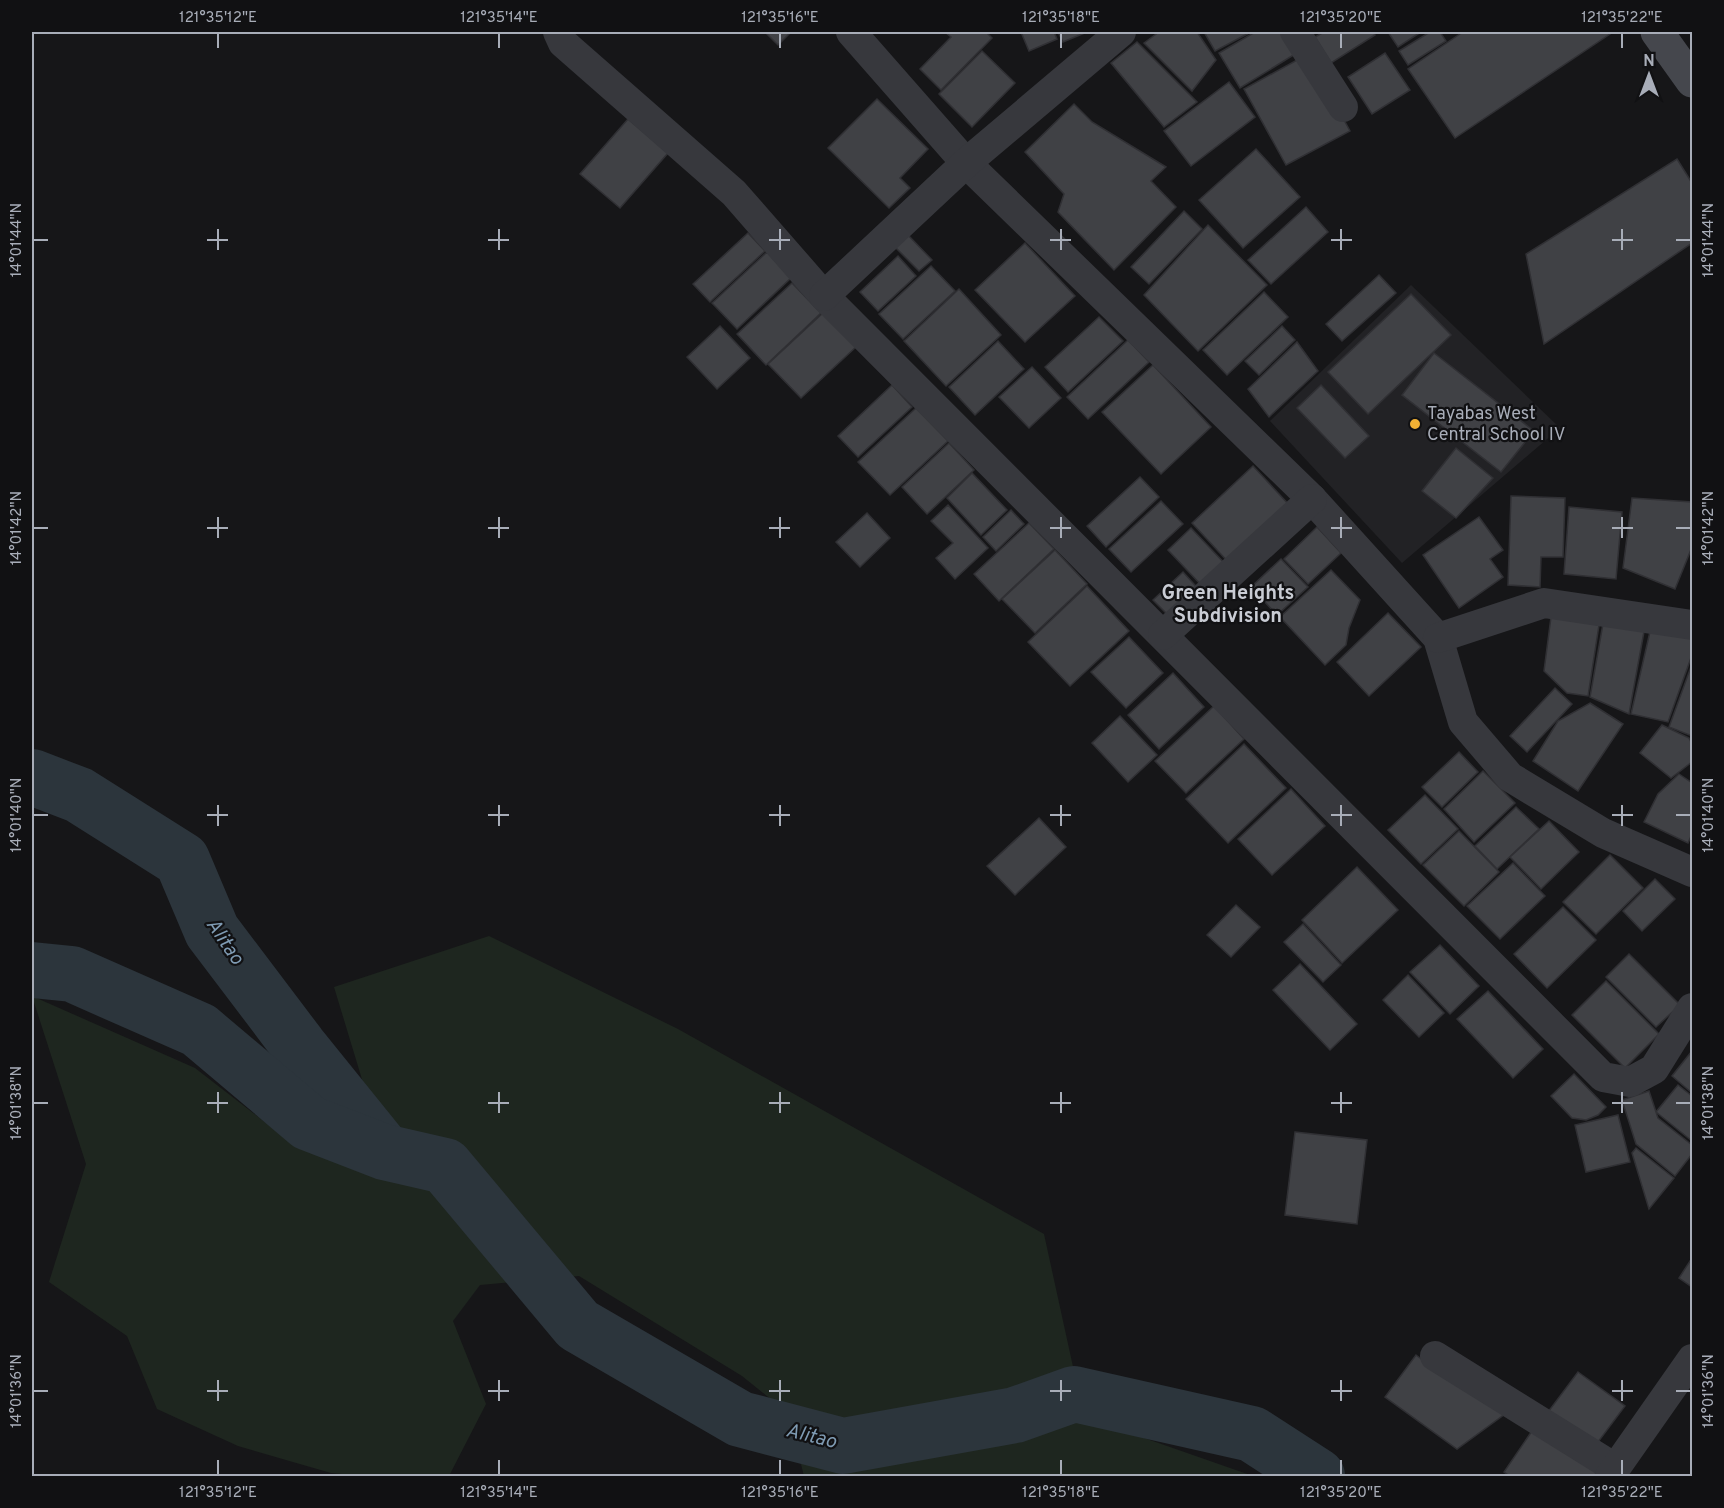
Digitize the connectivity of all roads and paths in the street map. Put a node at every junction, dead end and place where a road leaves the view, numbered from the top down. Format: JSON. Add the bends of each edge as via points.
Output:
{"nodes":[{"id":1,"x":558,"y":32,"type":"edge"},
{"id":2,"x":850,"y":32,"type":"edge"},
{"id":3,"x":1121,"y":32,"type":"edge"},
{"id":4,"x":1295,"y":32,"type":"edge"},
{"id":5,"x":1657,"y":32,"type":"edge"},
{"id":6,"x":1692,"y":81,"type":"edge"},
{"id":7,"x":1343,"y":107,"type":"dead end"},
{"id":8,"x":966,"y":163,"type":"junction"},
{"id":9,"x":824,"y":296,"type":"junction"},
{"id":10,"x":1312,"y":499,"type":"junction"},
{"id":11,"x":1692,"y":625,"type":"edge"},
{"id":12,"x":1163,"y":636,"type":"junction"},
{"id":13,"x":1438,"y":638,"type":"junction"},
{"id":14,"x":1692,"y":872,"type":"edge"},
{"id":15,"x":1692,"y":1008,"type":"edge"},
{"id":16,"x":1436,"y":1356,"type":"dead end"},
{"id":17,"x":1692,"y":1359,"type":"edge"},
{"id":18,"x":1613,"y":1472,"type":"edge"}],
"edges":[{"from":1,"to":9,"type":"street","via":[[563,43],[734,193]]},
{"from":2,"to":8,"type":"street"},
{"from":3,"to":8,"type":"street"},
{"from":4,"to":7,"type":"street"},
{"from":5,"to":6,"type":"main road"},
{"from":8,"to":9,"type":"street"},
{"from":8,"to":10,"type":"street"},
{"from":9,"to":12,"type":"street"},
{"from":10,"to":12,"type":"street"},
{"from":10,"to":13,"type":"street"},
{"from":11,"to":13,"type":"street","via":[[1544,603]]},
{"from":12,"to":15,"type":"street","via":[[1603,1077],[1630,1082],[1654,1069]]},
{"from":13,"to":14,"type":"street","via":[[1463,722],[1510,777],[1603,833]]},
{"from":16,"to":18,"type":"street"},
{"from":17,"to":18,"type":"street"}]}
